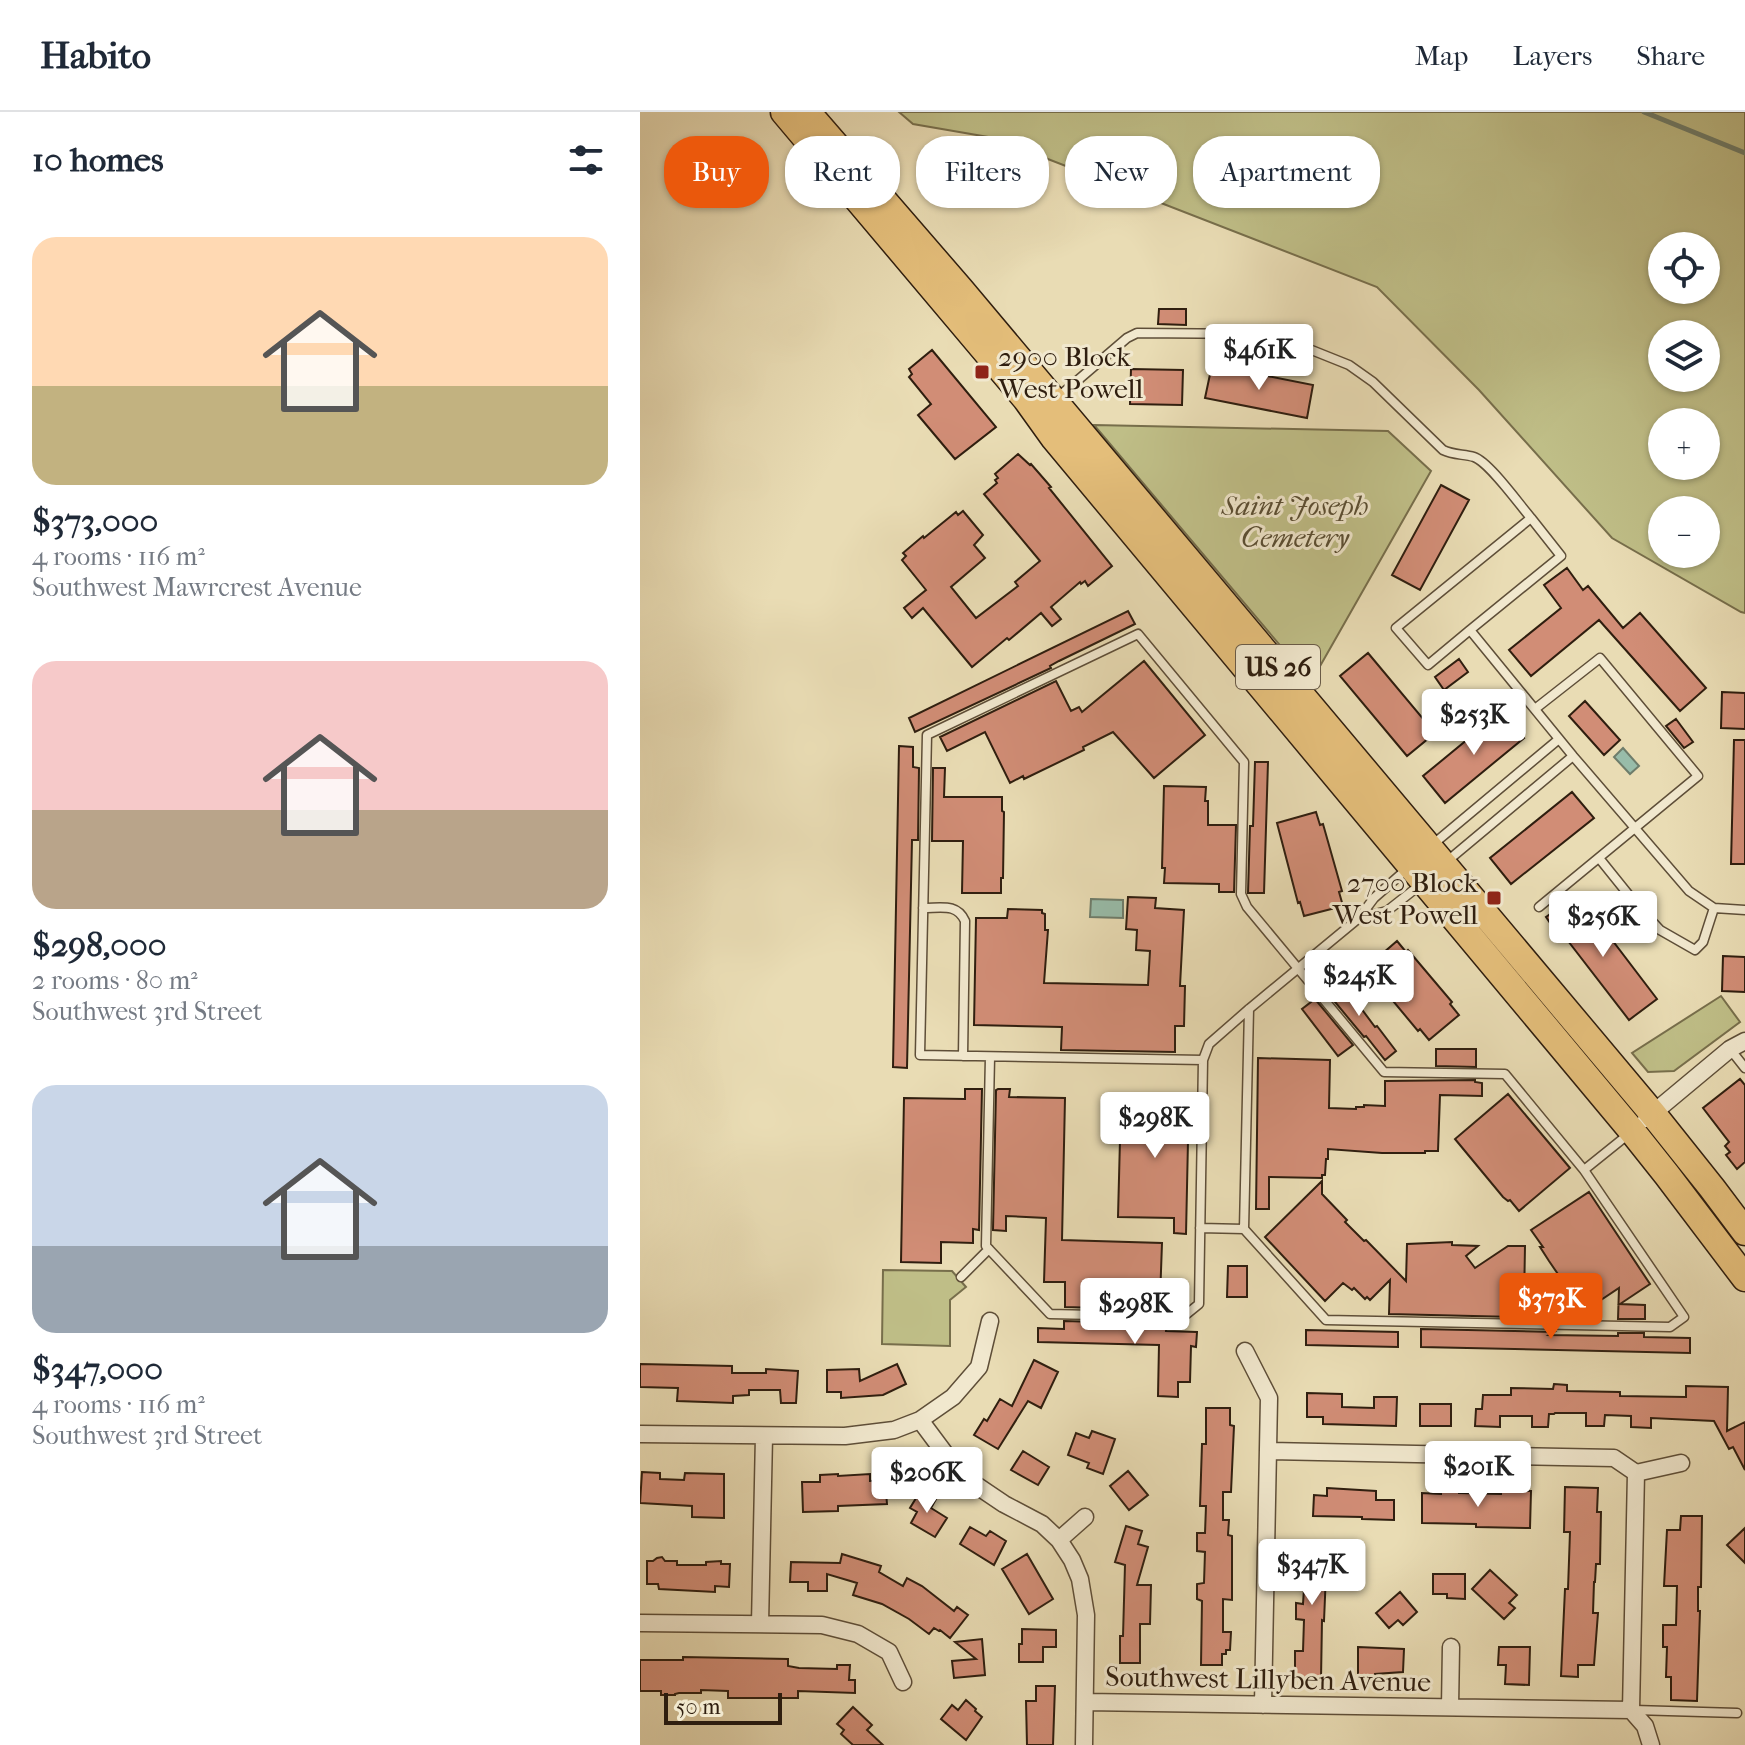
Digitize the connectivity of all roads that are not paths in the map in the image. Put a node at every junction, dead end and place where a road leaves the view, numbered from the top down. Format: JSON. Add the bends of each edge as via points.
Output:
{"nodes":[{"id":1,"x":784,"y":112,"type":"edge"},
{"id":2,"x":807,"y":112,"type":"edge"},
{"id":3,"x":1046,"y":409,"type":"junction"},
{"id":4,"x":1531,"y":518,"type":"junction"},
{"id":5,"x":1470,"y":630,"type":"junction"},
{"id":6,"x":1535,"y":709,"type":"junction"},
{"id":7,"x":1559,"y":739,"type":"junction"},
{"id":8,"x":1573,"y":756,"type":"junction"},
{"id":9,"x":1637,"y":828,"type":"junction"},
{"id":10,"x":1599,"y":858,"type":"junction"},
{"id":11,"x":1427,"y":865,"type":"junction"},
{"id":12,"x":1539,"y":907,"type":"dead end"},
{"id":13,"x":923,"y":908,"type":"junction"},
{"id":14,"x":1714,"y":908,"type":"junction"},
{"id":15,"x":1745,"y":910,"type":"edge"},
{"id":16,"x":1359,"y":918,"type":"junction"},
{"id":17,"x":1298,"y":968,"type":"junction"},
{"id":18,"x":1249,"y":1009,"type":"junction"},
{"id":19,"x":1738,"y":1045,"type":"edge"},
{"id":20,"x":963,"y":1056,"type":"junction"},
{"id":21,"x":990,"y":1057,"type":"junction"},
{"id":22,"x":1203,"y":1060,"type":"junction"},
{"id":23,"x":1745,"y":1068,"type":"edge"},
{"id":24,"x":1653,"y":1114,"type":"junction"},
{"id":25,"x":1632,"y":1131,"type":"junction"},
{"id":26,"x":1584,"y":1170,"type":"junction"},
{"id":27,"x":1200,"y":1228,"type":"junction"},
{"id":28,"x":1244,"y":1229,"type":"junction"},
{"id":29,"x":1745,"y":1232,"type":"edge"},
{"id":30,"x":989,"y":1249,"type":"junction"},
{"id":31,"x":961,"y":1277,"type":"dead end"},
{"id":32,"x":1745,"y":1278,"type":"edge"},
{"id":33,"x":990,"y":1321,"type":"dead end"},
{"id":34,"x":1245,"y":1351,"type":"dead end"},
{"id":35,"x":920,"y":1420,"type":"junction"},
{"id":36,"x":640,"y":1434,"type":"edge"},
{"id":37,"x":764,"y":1436,"type":"junction"},
{"id":38,"x":1269,"y":1451,"type":"junction"},
{"id":39,"x":1681,"y":1463,"type":"dead end"},
{"id":40,"x":1636,"y":1473,"type":"junction"},
{"id":41,"x":1085,"y":1517,"type":"dead end"},
{"id":42,"x":1059,"y":1540,"type":"junction"},
{"id":43,"x":640,"y":1623,"type":"edge"},
{"id":44,"x":760,"y":1624,"type":"junction"},
{"id":45,"x":1451,"y":1647,"type":"dead end"},
{"id":46,"x":903,"y":1682,"type":"dead end"},
{"id":47,"x":1085,"y":1702,"type":"junction"},
{"id":48,"x":1263,"y":1705,"type":"junction"},
{"id":49,"x":1450,"y":1707,"type":"junction"},
{"id":50,"x":1631,"y":1710,"type":"junction"},
{"id":51,"x":1737,"y":1713,"type":"dead end"},
{"id":52,"x":1084,"y":1745,"type":"edge"},
{"id":53,"x":1651,"y":1745,"type":"edge"}],
"edges":[{"from":1,"to":3,"type":"main road","number":"US 26","via":[[1026,399]]},
{"from":2,"to":3,"type":"main road","number":"US 26"},
{"from":3,"to":4,"type":"lane","via":[[1137,333],[1261,334],[1349,365],[1443,450],[1486,465]]},
{"from":3,"to":11,"type":"main road","number":"US 26"},
{"from":4,"to":5,"type":"lane","via":[[1561,556]]},
{"from":4,"to":5,"type":"lane","via":[[1396,628],[1428,665]]},
{"from":5,"to":6,"type":"lane"},
{"from":6,"to":7,"type":"lane"},
{"from":6,"to":9,"type":"lane","via":[[1600,658],[1698,776]]},
{"from":7,"to":8,"type":"lane"},
{"from":7,"to":11,"type":"lane"},
{"from":8,"to":9,"type":"lane"},
{"from":8,"to":11,"type":"lane"},
{"from":9,"to":10,"type":"lane"},
{"from":9,"to":14,"type":"lane","via":[[1689,891]]},
{"from":10,"to":12,"type":"lane"},
{"from":10,"to":14,"type":"lane","via":[[1660,930],[1695,950]]},
{"from":11,"to":16,"type":"lane","via":[[1374,898]]},
{"from":11,"to":16,"type":"lane","via":[[1387,911]]},
{"from":11,"to":24,"type":"main road","number":"US 26"},
{"from":11,"to":25,"type":"main road","number":"US 26"},
{"from":13,"to":17,"type":"lane","via":[[927,735],[1138,634],[1244,762],[1241,894]]},
{"from":13,"to":20,"type":"lane","via":[[954,908],[965,921]]},
{"from":13,"to":20,"type":"lane","via":[[920,1055]]},
{"from":14,"to":15,"type":"lane"},
{"from":16,"to":17,"type":"lane"},
{"from":17,"to":18,"type":"lane"},
{"from":17,"to":26,"type":"lane","via":[[1384,1072],[1505,1074]]},
{"from":18,"to":22,"type":"lane","via":[[1209,1044]]},
{"from":18,"to":28,"type":"lane"},
{"from":19,"to":23,"type":"lane"},
{"from":19,"to":24,"type":"street"},
{"from":20,"to":21,"type":"lane"},
{"from":21,"to":22,"type":"lane"},
{"from":21,"to":30,"type":"lane"},
{"from":22,"to":27,"type":"lane"},
{"from":24,"to":25,"type":"street"},
{"from":24,"to":29,"type":"main road","number":"US 26"},
{"from":25,"to":26,"type":"lane"},
{"from":25,"to":32,"type":"main road","number":"US 26"},
{"from":26,"to":28,"type":"lane","via":[[1684,1317],[1670,1327],[1326,1320]]},
{"from":27,"to":28,"type":"lane"},
{"from":27,"to":30,"type":"lane","via":[[1199,1304],[1183,1317],[1050,1314]]},
{"from":30,"to":31,"type":"lane"},
{"from":33,"to":35,"type":"street","via":[[979,1367],[953,1397]]},
{"from":34,"to":38,"type":"street","via":[[1269,1398]]},
{"from":35,"to":37,"type":"street","via":[[894,1430],[845,1436]]},
{"from":35,"to":42,"type":"street","via":[[961,1475]]},
{"from":36,"to":37,"type":"street"},
{"from":37,"to":44,"type":"street"},
{"from":38,"to":40,"type":"street","via":[[1614,1458]]},
{"from":38,"to":48,"type":"street"},
{"from":39,"to":40,"type":"street"},
{"from":40,"to":50,"type":"street"},
{"from":41,"to":42,"type":"street"},
{"from":42,"to":47,"type":"street","via":[[1080,1579],[1086,1615]]},
{"from":43,"to":44,"type":"street"},
{"from":44,"to":46,"type":"street","via":[[822,1625],[858,1634],[889,1652]]},
{"from":45,"to":49,"type":"street","name":"Southwest Lillyben Avenue"},
{"from":47,"to":48,"type":"street","name":"Southwest Lillyben Avenue"},
{"from":47,"to":52,"type":"street"},
{"from":48,"to":49,"type":"street","name":"Southwest Lillyben Avenue"},
{"from":49,"to":50,"type":"street","name":"Southwest Lillyben Avenue"},
{"from":50,"to":51,"type":"lane"},
{"from":50,"to":53,"type":"street","via":[[1645,1726]]}]}
